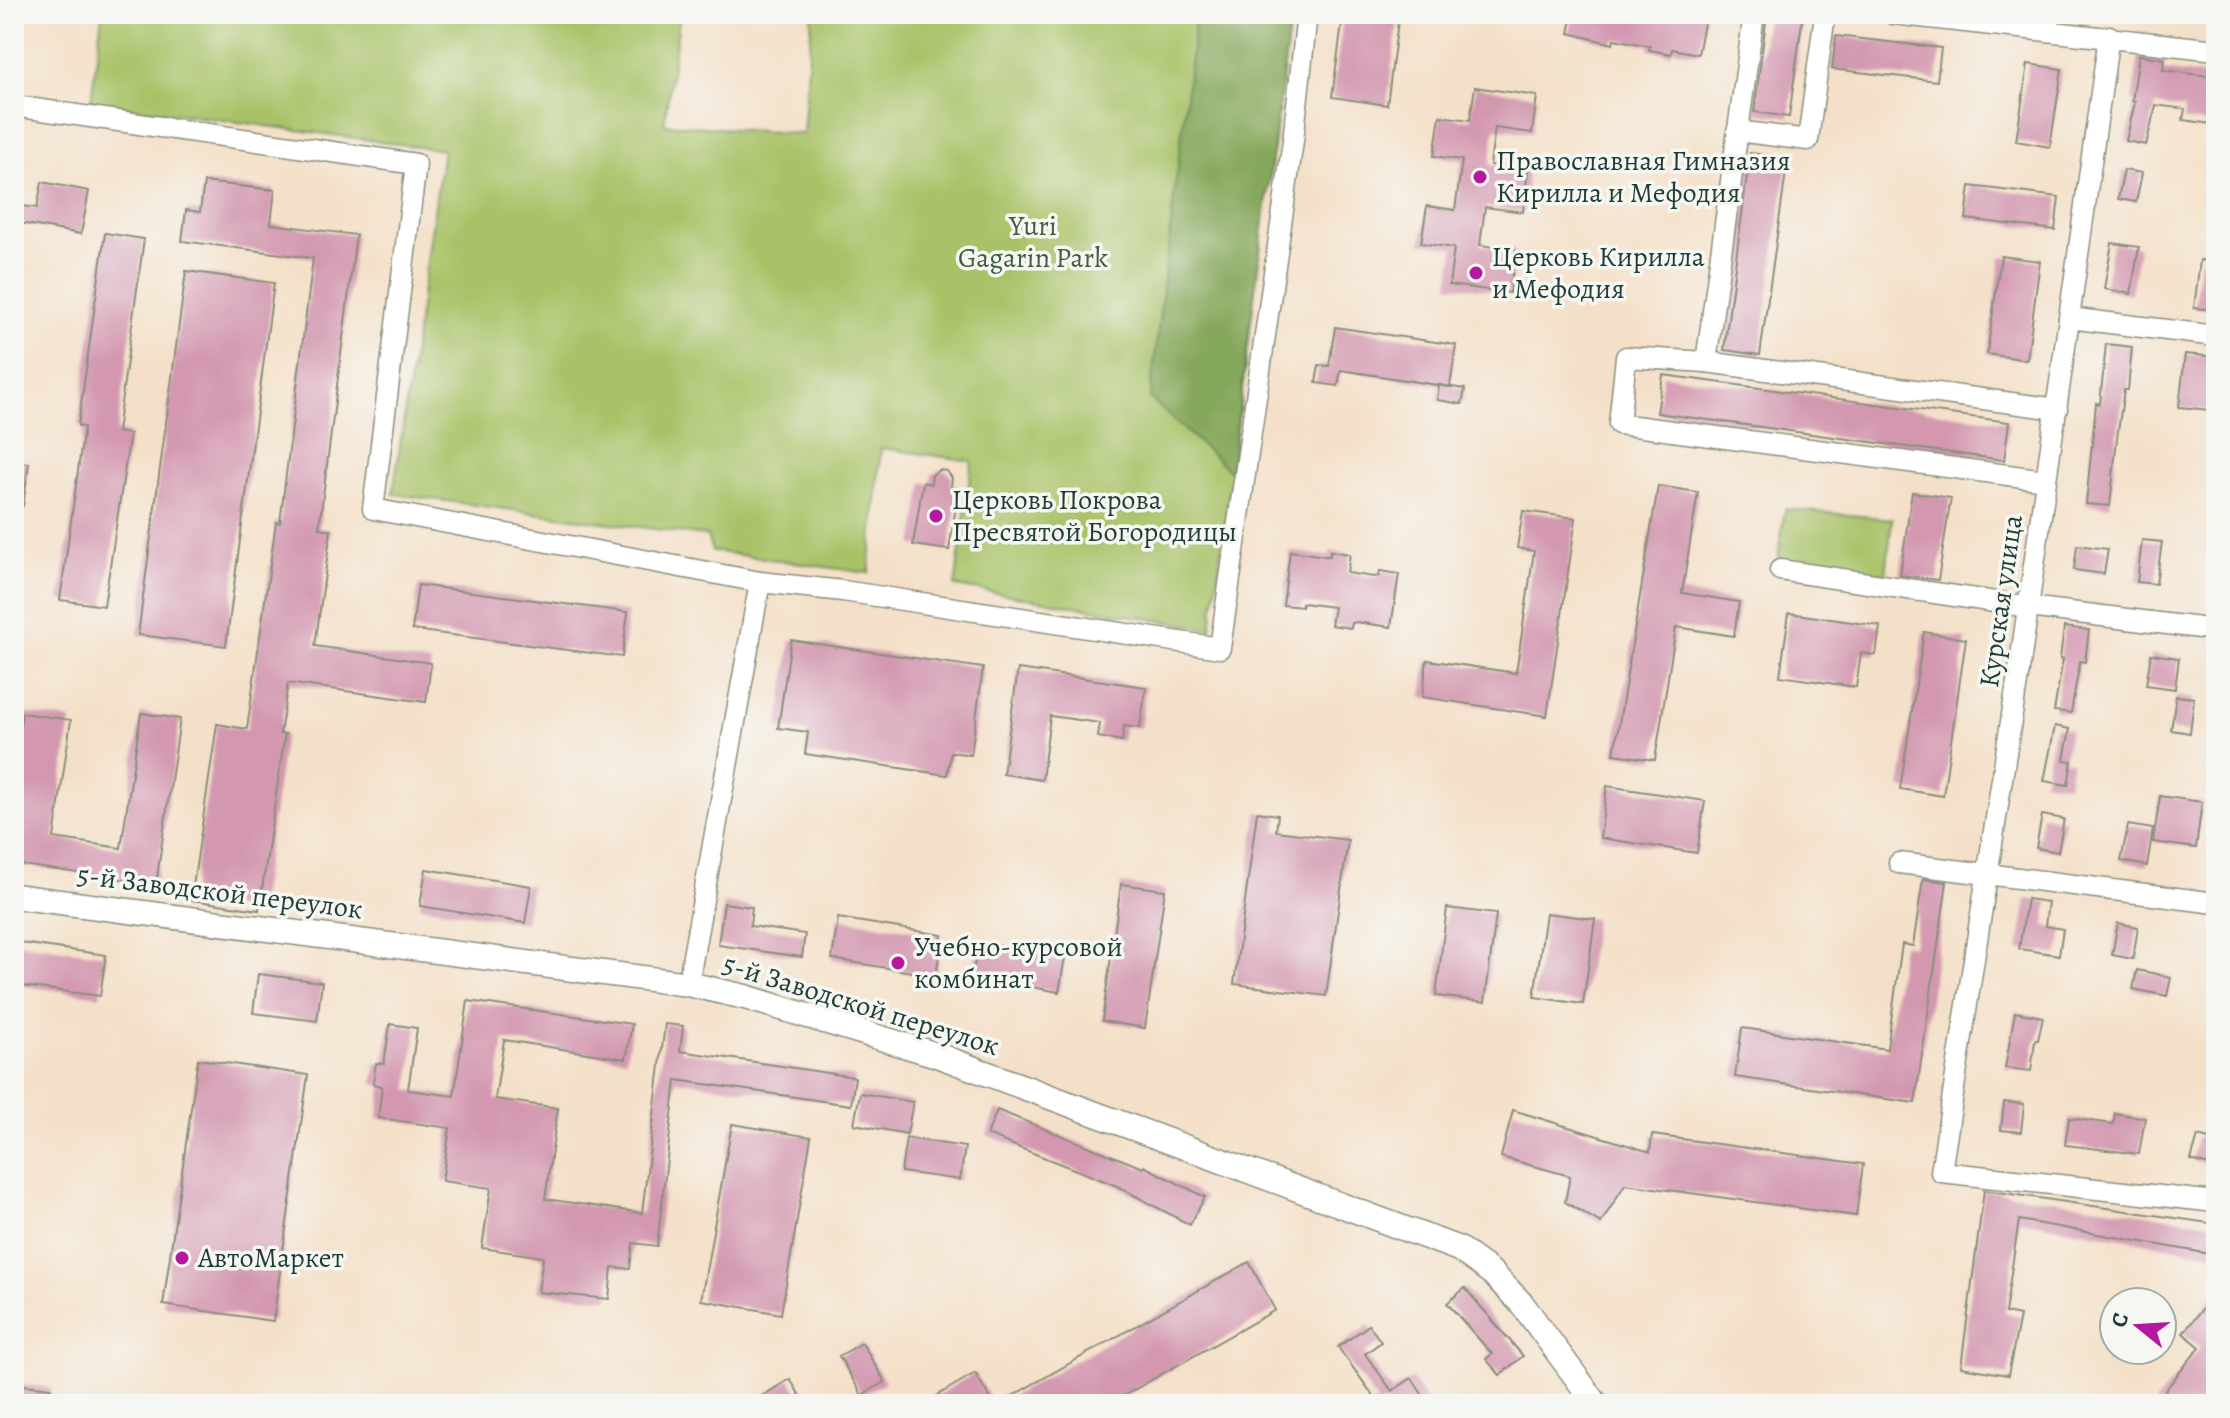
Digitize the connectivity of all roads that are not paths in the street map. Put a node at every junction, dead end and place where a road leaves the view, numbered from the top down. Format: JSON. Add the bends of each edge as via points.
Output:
{"nodes":[{"id":1,"x":1307,"y":14,"type":"edge"},
{"id":2,"x":1754,"y":14,"type":"edge"},
{"id":3,"x":1825,"y":14,"type":"edge"},
{"id":4,"x":1893,"y":14,"type":"edge"},
{"id":5,"x":1968,"y":19,"type":"edge"},
{"id":6,"x":2109,"y":36,"type":"junction"},
{"id":7,"x":2216,"y":50,"type":"edge"},
{"id":8,"x":14,"y":106,"type":"edge"},
{"id":9,"x":1737,"y":131,"type":"junction"},
{"id":10,"x":2069,"y":318,"type":"junction"},
{"id":11,"x":2216,"y":336,"type":"edge"},
{"id":12,"x":1706,"y":362,"type":"junction"},
{"id":13,"x":2057,"y":409,"type":"junction"},
{"id":14,"x":2046,"y":480,"type":"junction"},
{"id":15,"x":1780,"y":570,"type":"dead end"},
{"id":16,"x":760,"y":582,"type":"junction"},
{"id":17,"x":2029,"y":607,"type":"junction"},
{"id":18,"x":2216,"y":630,"type":"edge"},
{"id":19,"x":1899,"y":863,"type":"dead end"},
{"id":20,"x":1988,"y":872,"type":"junction"},
{"id":21,"x":14,"y":896,"type":"edge"},
{"id":22,"x":2216,"y":903,"type":"edge"},
{"id":23,"x":688,"y":984,"type":"junction"},
{"id":24,"x":2216,"y":1202,"type":"edge"},
{"id":25,"x":1596,"y":1404,"type":"edge"}],
"edges":[{"from":1,"to":16,"type":"street","via":[[1220,648]]},
{"from":2,"to":9,"type":"street"},
{"from":3,"to":9,"type":"street","via":[[1808,140]]},
{"from":4,"to":5,"type":"street"},
{"from":5,"to":6,"type":"street"},
{"from":6,"to":7,"type":"street"},
{"from":6,"to":10,"type":"street","name":"Курская улица"},
{"from":8,"to":16,"type":"street","via":[[416,164],[373,509]]},
{"from":9,"to":12,"type":"street"},
{"from":10,"to":11,"type":"street"},
{"from":10,"to":13,"type":"street","name":"Курская улица"},
{"from":12,"to":13,"type":"street"},
{"from":12,"to":14,"type":"street","via":[[1626,357],[1619,424]]},
{"from":13,"to":14,"type":"street","name":"Курская улица"},
{"from":14,"to":17,"type":"street","name":"Курская улица"},
{"from":15,"to":17,"type":"street"},
{"from":16,"to":23,"type":"street"},
{"from":17,"to":18,"type":"street"},
{"from":17,"to":20,"type":"street","name":"Курская улица"},
{"from":19,"to":20,"type":"street"},
{"from":20,"to":22,"type":"street"},
{"from":20,"to":24,"type":"street","name":"Курская улица","via":[[1941,1172]]},
{"from":21,"to":23,"type":"street","name":"5-й Заводской переулок"},
{"from":23,"to":25,"type":"street","name":"5-й Заводской переулок","via":[[937,1055],[1459,1249],[1522,1304]]}]}
